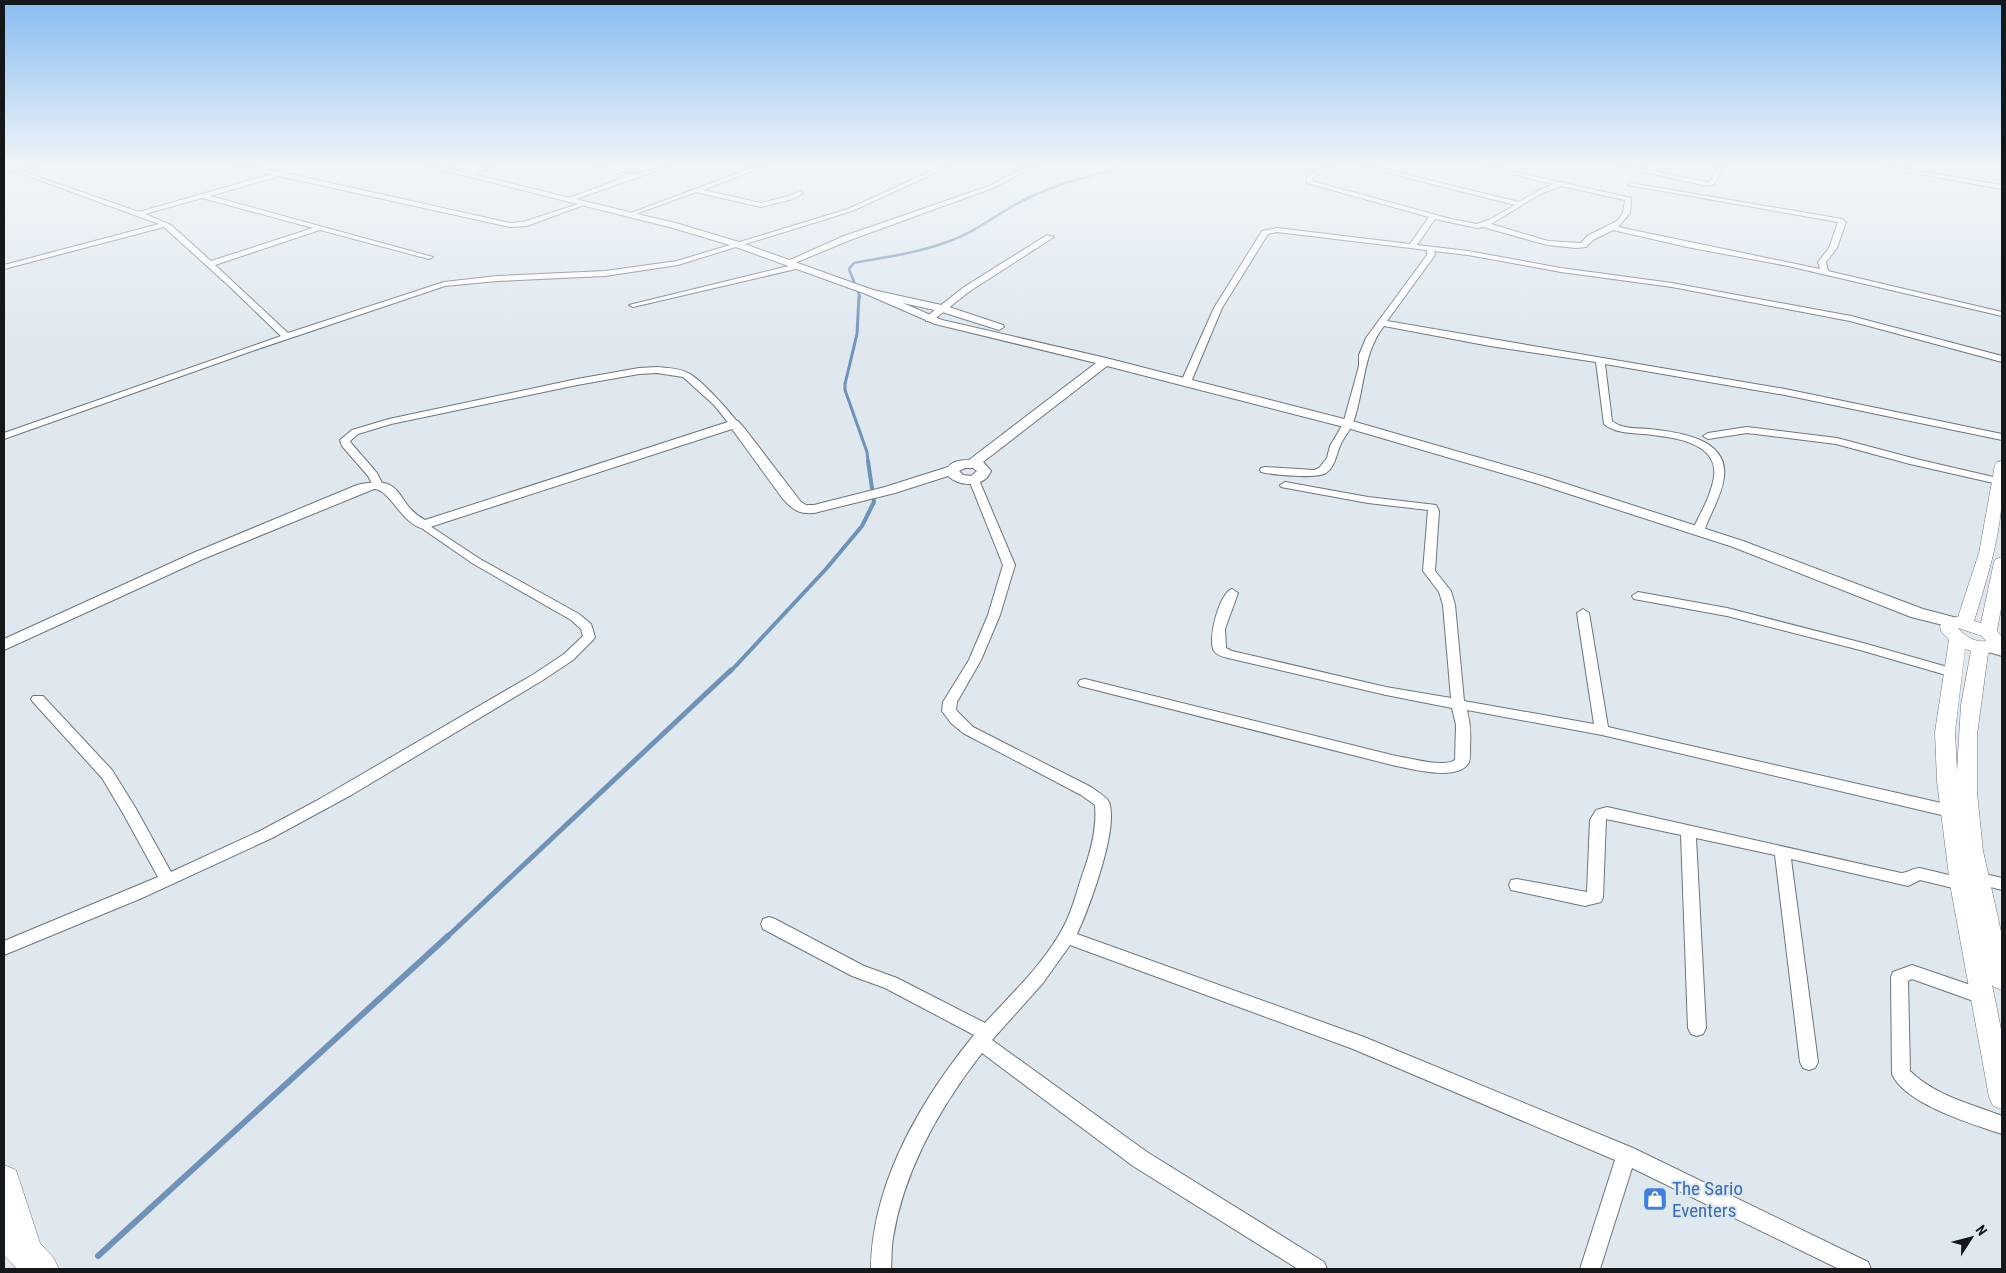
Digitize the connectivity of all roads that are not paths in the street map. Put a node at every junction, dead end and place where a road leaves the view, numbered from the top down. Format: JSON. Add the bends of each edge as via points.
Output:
{"nodes":[{"id":1,"x":160,"y":226,"type":"edge"},
{"id":2,"x":167,"y":226,"type":"edge"},
{"id":3,"x":313,"y":226,"type":"edge"},
{"id":4,"x":673,"y":226,"type":"edge"},
{"id":5,"x":797,"y":226,"type":"edge"},
{"id":6,"x":880,"y":226,"type":"edge"},
{"id":7,"x":1426,"y":226,"type":"edge"},
{"id":8,"x":1489,"y":226,"type":"edge"},
{"id":9,"x":1615,"y":226,"type":"edge"},
{"id":10,"x":1840,"y":226,"type":"edge"},
{"id":11,"x":319,"y":228,"type":"junction"},
{"id":12,"x":1612,"y":228,"type":"junction"},
{"id":13,"x":1050,"y":236,"type":"dead end"},
{"id":14,"x":737,"y":245,"type":"junction"},
{"id":15,"x":1412,"y":246,"type":"junction"},
{"id":16,"x":1430,"y":248,"type":"junction"},
{"id":17,"x":429,"y":257,"type":"dead end"},
{"id":18,"x":210,"y":264,"type":"junction"},
{"id":19,"x":792,"y":264,"type":"junction"},
{"id":20,"x":4,"y":267,"type":"edge"},
{"id":21,"x":1824,"y":272,"type":"junction"},
{"id":22,"x":870,"y":292,"type":"junction"},
{"id":23,"x":633,"y":305,"type":"dead end"},
{"id":24,"x":942,"y":308,"type":"junction"},
{"id":25,"x":2002,"y":314,"type":"edge"},
{"id":26,"x":929,"y":319,"type":"junction"},
{"id":27,"x":1382,"y":323,"type":"junction"},
{"id":28,"x":286,"y":336,"type":"junction"},
{"id":29,"x":1049,"y":346,"type":"junction"},
{"id":30,"x":2002,"y":359,"type":"edge"},
{"id":31,"x":1600,"y":360,"type":"junction"},
{"id":32,"x":1106,"y":361,"type":"junction"},
{"id":33,"x":1186,"y":382,"type":"junction"},
{"id":34,"x":734,"y":424,"type":"junction"},
{"id":35,"x":1348,"y":424,"type":"junction"},
{"id":36,"x":4,"y":436,"type":"edge"},
{"id":37,"x":1708,"y":436,"type":"dead end"},
{"id":38,"x":2002,"y":437,"type":"edge"},
{"id":39,"x":972,"y":464,"type":"junction"},
{"id":40,"x":2002,"y":465,"type":"edge"},
{"id":41,"x":1265,"y":470,"type":"dead end"},
{"id":42,"x":962,"y":476,"type":"junction"},
{"id":43,"x":1998,"y":481,"type":"junction"},
{"id":44,"x":378,"y":485,"type":"junction"},
{"id":45,"x":1285,"y":485,"type":"dead end"},
{"id":46,"x":424,"y":525,"type":"junction"},
{"id":47,"x":1698,"y":531,"type":"junction"},
{"id":48,"x":2002,"y":562,"type":"edge"},
{"id":49,"x":1232,"y":593,"type":"dead end"},
{"id":50,"x":1638,"y":596,"type":"dead end"},
{"id":51,"x":1917,"y":613,"type":"joint"},
{"id":52,"x":1583,"y":614,"type":"dead end"},
{"id":53,"x":1957,"y":629,"type":"junction"},
{"id":54,"x":1993,"y":644,"type":"edge"},
{"id":55,"x":4,"y":645,"type":"edge"},
{"id":56,"x":1953,"y":673,"type":"junction"},
{"id":57,"x":1085,"y":683,"type":"dead end"},
{"id":58,"x":38,"y":699,"type":"dead end"},
{"id":59,"x":1458,"y":705,"type":"junction"},
{"id":60,"x":1602,"y":730,"type":"junction"},
{"id":61,"x":1950,"y":811,"type":"junction"},
{"id":62,"x":1688,"y":830,"type":"junction"},
{"id":63,"x":1782,"y":851,"type":"junction"},
{"id":64,"x":167,"y":879,"type":"junction"},
{"id":65,"x":1969,"y":881,"type":"junction"},
{"id":66,"x":2002,"y":884,"type":"edge"},
{"id":67,"x":1517,"y":885,"type":"dead end"},
{"id":68,"x":769,"y":924,"type":"dead end"},
{"id":69,"x":1066,"y":937,"type":"junction"},
{"id":70,"x":4,"y":948,"type":"edge"},
{"id":71,"x":2002,"y":980,"type":"edge"},
{"id":72,"x":1982,"y":996,"type":"junction"},
{"id":73,"x":1697,"y":1028,"type":"dead end"},
{"id":74,"x":984,"y":1037,"type":"junction"},
{"id":75,"x":1809,"y":1062,"type":"dead end"},
{"id":76,"x":2002,"y":1097,"type":"edge"},
{"id":77,"x":2002,"y":1124,"type":"edge"},
{"id":78,"x":1626,"y":1155,"type":"junction"},
{"id":79,"x":4,"y":1182,"type":"edge"},
{"id":80,"x":24,"y":1251,"type":"edge"},
{"id":81,"x":881,"y":1269,"type":"edge"},
{"id":82,"x":1317,"y":1269,"type":"edge"},
{"id":83,"x":1590,"y":1269,"type":"edge"},
{"id":84,"x":1861,"y":1269,"type":"edge"}],
"edges":[{"from":1,"to":20,"type":"street"},
{"from":2,"to":18,"type":"street"},
{"from":3,"to":11,"type":"street"},
{"from":4,"to":14,"type":"street"},
{"from":5,"to":14,"type":"street"},
{"from":6,"to":19,"type":"street"},
{"from":7,"to":15,"type":"street"},
{"from":8,"to":12,"type":"street","via":[[1546,244],[1576,246]]},
{"from":9,"to":12,"type":"street"},
{"from":10,"to":21,"type":"street","via":[[1833,248],[1822,262]]},
{"from":11,"to":17,"type":"street"},
{"from":11,"to":18,"type":"street"},
{"from":12,"to":21,"type":"street"},
{"from":13,"to":24,"type":"street"},
{"from":14,"to":19,"type":"street"},
{"from":14,"to":28,"type":"street","via":[[658,267],[444,284]]},
{"from":15,"to":16,"type":"street"},
{"from":15,"to":33,"type":"street","via":[[1277,230],[1265,233],[1218,308]]},
{"from":16,"to":27,"type":"street","via":[[1431,254]]},
{"from":16,"to":30,"type":"street","via":[[1672,285],[1793,308],[1898,330]]},
{"from":18,"to":28,"type":"street"},
{"from":19,"to":22,"type":"street"},
{"from":19,"to":23,"type":"street"},
{"from":21,"to":25,"type":"street"},
{"from":22,"to":24,"type":"street"},
{"from":22,"to":26,"type":"street"},
{"from":24,"to":26,"type":"street"},
{"from":24,"to":29,"type":"street"},
{"from":26,"to":29,"type":"street"},
{"from":27,"to":31,"type":"street"},
{"from":27,"to":35,"type":"street","via":[[1370,338],[1363,355]]},
{"from":28,"to":36,"type":"street"},
{"from":29,"to":32,"type":"street"},
{"from":31,"to":38,"type":"street","via":[[1785,392]]},
{"from":31,"to":47,"type":"street","via":[[1607,422],[1624,429],[1694,440],[1714,452],[1719,476]]},
{"from":32,"to":33,"type":"street"},
{"from":32,"to":39,"type":"street"},
{"from":33,"to":35,"type":"street"},
{"from":34,"to":42,"type":"street","via":[[802,509]]},
{"from":34,"to":44,"type":"street","via":[[686,375],[672,371],[630,373],[389,422],[350,434],[344,440],[346,444]]},
{"from":34,"to":46,"type":"street"},
{"from":35,"to":41,"type":"street","via":[[1323,470],[1315,473]]},
{"from":35,"to":47,"type":"street","via":[[1537,479]]},
{"from":37,"to":43,"type":"street","via":[[1747,430],[1783,432]]},
{"from":39,"to":42,"type":"street","via":[[963,464]]},
{"from":39,"to":42,"type":"street","via":[[984,472],[981,477]]},
{"from":40,"to":43,"type":"main road"},
{"from":42,"to":69,"type":"street","via":[[1009,565],[994,616],[975,660],[950,702],[949,711],[968,730],[1061,778],[1102,804],[1105,821],[1100,847],[1080,910]]},
{"from":43,"to":53,"type":"main road","via":[[1987,553]]},
{"from":44,"to":46,"type":"street","via":[[388,489],[413,520]]},
{"from":44,"to":55,"type":"street","via":[[362,488],[198,556]]},
{"from":45,"to":59,"type":"street","via":[[1368,500],[1432,507],[1429,571],[1448,597]]},
{"from":46,"to":64,"type":"street","via":[[476,562],[575,617],[587,626],[589,637],[582,646],[547,671],[336,797],[267,834]]},
{"from":47,"to":51,"type":"street"},
{"from":48,"to":54,"type":"main road"},
{"from":49,"to":59,"type":"street","via":[[1218,645],[1228,654]]},
{"from":50,"to":56,"type":"street","via":[[1727,612]]},
{"from":51,"to":53,"type":"street"},
{"from":52,"to":60,"type":"street"},
{"from":53,"to":54,"type":"main road"},
{"from":53,"to":56,"type":"main road"},
{"from":54,"to":65,"type":"main road","via":[[1966,740]]},
{"from":56,"to":61,"type":"main road","via":[[1945,732]]},
{"from":57,"to":59,"type":"street","via":[[1396,761],[1449,769],[1462,762],[1462,723]]},
{"from":58,"to":64,"type":"street","via":[[107,774]]},
{"from":59,"to":60,"type":"street"},
{"from":60,"to":61,"type":"street"},
{"from":61,"to":65,"type":"main road"},
{"from":62,"to":63,"type":"street"},
{"from":62,"to":67,"type":"street","via":[[1601,814],[1597,820],[1595,897],[1585,899]]},
{"from":62,"to":73,"type":"street"},
{"from":63,"to":65,"type":"street","via":[[1901,879],[1908,880],[1914,874],[1920,874]]},
{"from":63,"to":75,"type":"street"},
{"from":64,"to":70,"type":"street"},
{"from":65,"to":66,"type":"street"},
{"from":65,"to":71,"type":"main road"},
{"from":65,"to":72,"type":"main road"},
{"from":68,"to":74,"type":"street","via":[[858,972],[891,983]]},
{"from":69,"to":74,"type":"street","via":[[1038,977]]},
{"from":69,"to":78,"type":"street","via":[[1358,1043]]},
{"from":72,"to":76,"type":"main road"},
{"from":72,"to":77,"type":"street","via":[[1912,972],[1899,977],[1901,1074],[1908,1084],[1924,1093]]},
{"from":74,"to":81,"type":"street","via":[[956,1072],[920,1132],[898,1181],[888,1210]]},
{"from":74,"to":82,"type":"street","via":[[1140,1159]]},
{"from":78,"to":83,"type":"street"},
{"from":78,"to":84,"type":"street"},
{"from":79,"to":80,"type":"highway"}]}
